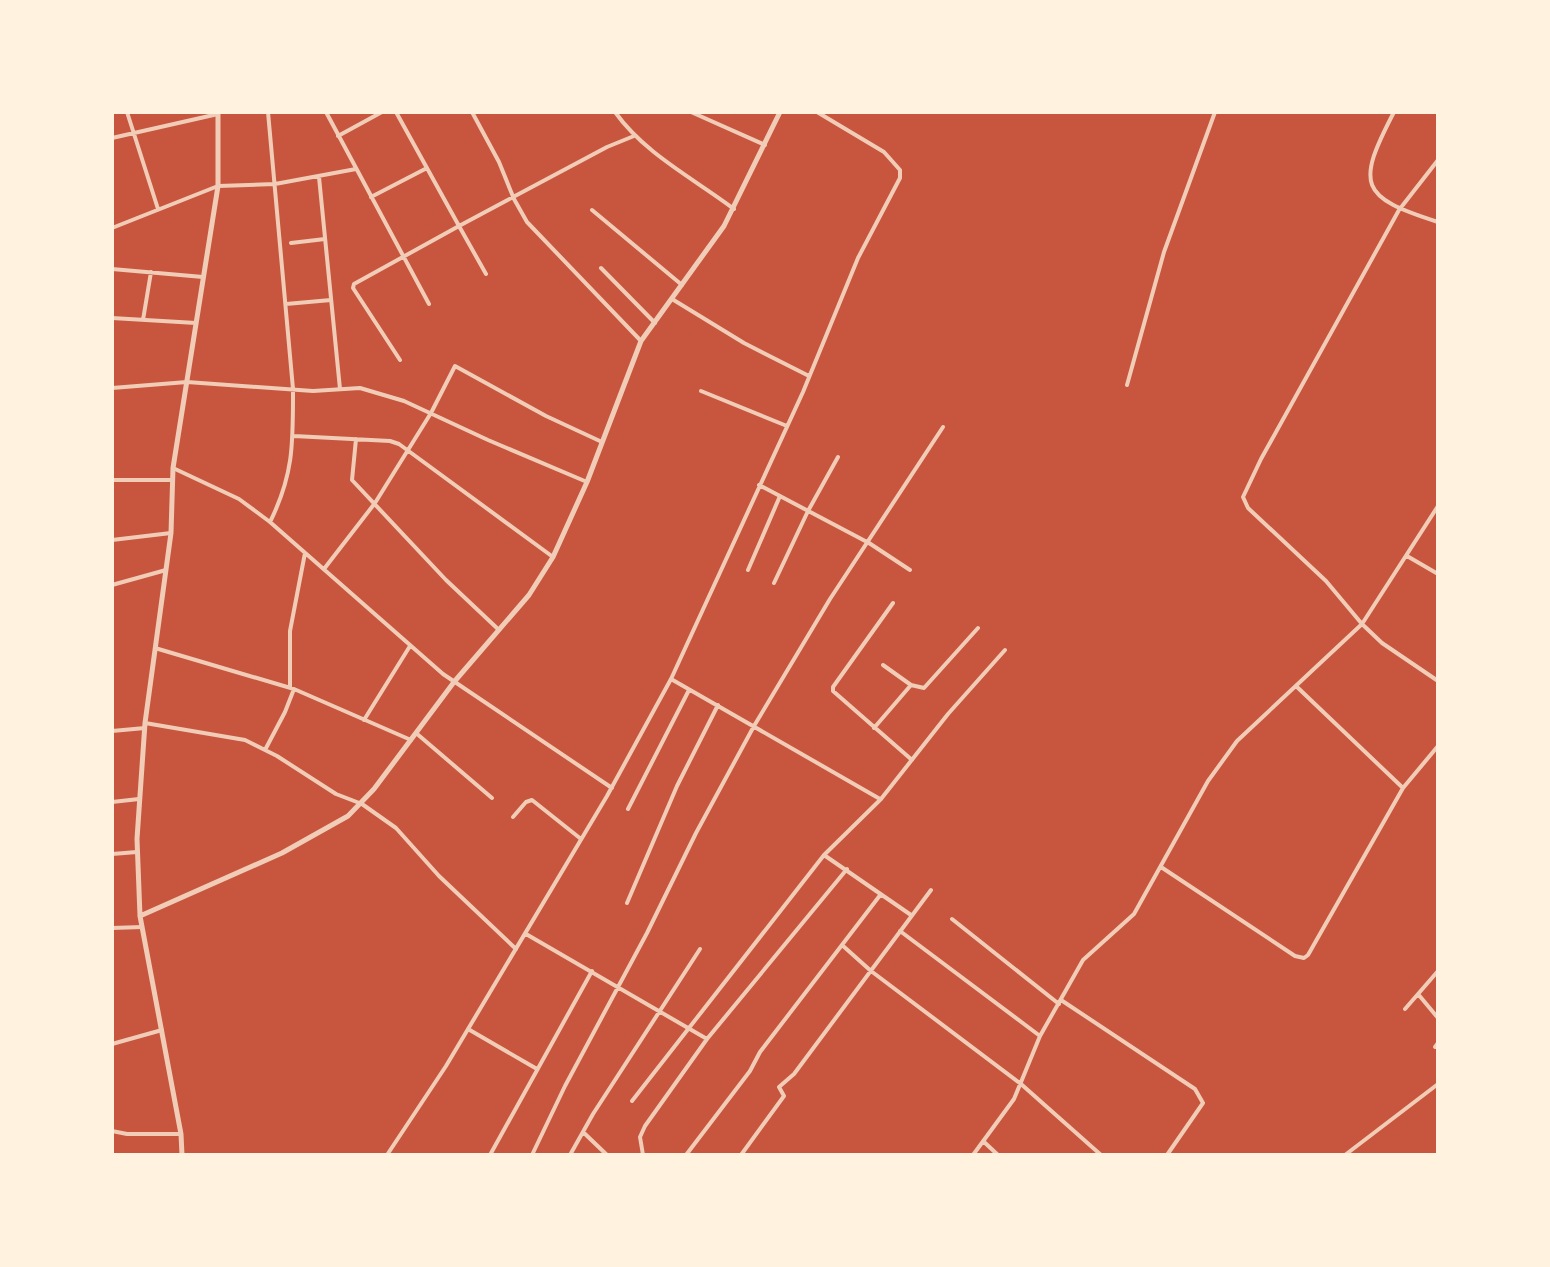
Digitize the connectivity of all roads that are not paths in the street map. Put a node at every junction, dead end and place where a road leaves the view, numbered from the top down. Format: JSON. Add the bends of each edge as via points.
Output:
{"nodes":[{"id":1,"x":127,"y":112,"type":"edge"},
{"id":2,"x":268,"y":112,"type":"edge"},
{"id":3,"x":326,"y":112,"type":"edge"},
{"id":4,"x":382,"y":112,"type":"edge"},
{"id":5,"x":396,"y":112,"type":"edge"},
{"id":6,"x":472,"y":112,"type":"edge"},
{"id":7,"x":615,"y":112,"type":"edge"},
{"id":8,"x":691,"y":112,"type":"edge"},
{"id":9,"x":780,"y":112,"type":"edge"},
{"id":10,"x":817,"y":112,"type":"edge"},
{"id":11,"x":1215,"y":112,"type":"edge"},
{"id":12,"x":1394,"y":112,"type":"edge"},
{"id":13,"x":218,"y":113,"type":"edge"},
{"id":14,"x":133,"y":132,"type":"junction"},
{"id":15,"x":338,"y":136,"type":"junction"},
{"id":16,"x":634,"y":136,"type":"junction"},
{"id":17,"x":112,"y":138,"type":"edge"},
{"id":18,"x":765,"y":145,"type":"junction"},
{"id":19,"x":1438,"y":160,"type":"edge"},
{"id":20,"x":427,"y":168,"type":"junction"},
{"id":21,"x":356,"y":169,"type":"junction"},
{"id":22,"x":319,"y":176,"type":"junction"},
{"id":23,"x":275,"y":184,"type":"junction"},
{"id":24,"x":218,"y":186,"type":"junction"},
{"id":25,"x":371,"y":197,"type":"junction"},
{"id":26,"x":514,"y":199,"type":"junction"},
{"id":27,"x":158,"y":209,"type":"junction"},
{"id":28,"x":734,"y":209,"type":"junction"},
{"id":29,"x":592,"y":210,"type":"dead end"},
{"id":30,"x":1399,"y":210,"type":"junction"},
{"id":31,"x":1438,"y":222,"type":"edge"},
{"id":32,"x":459,"y":226,"type":"junction"},
{"id":33,"x":112,"y":228,"type":"edge"},
{"id":34,"x":325,"y":239,"type":"junction"},
{"id":35,"x":291,"y":243,"type":"dead end"},
{"id":36,"x":404,"y":258,"type":"junction"},
{"id":37,"x":601,"y":268,"type":"dead end"},
{"id":38,"x":112,"y":269,"type":"edge"},
{"id":39,"x":151,"y":272,"type":"junction"},
{"id":40,"x":486,"y":274,"type":"dead end"},
{"id":41,"x":203,"y":277,"type":"junction"},
{"id":42,"x":682,"y":285,"type":"junction"},
{"id":43,"x":672,"y":299,"type":"junction"},
{"id":44,"x":332,"y":300,"type":"junction"},
{"id":45,"x":286,"y":304,"type":"junction"},
{"id":46,"x":429,"y":304,"type":"dead end"},
{"id":47,"x":112,"y":318,"type":"edge"},
{"id":48,"x":143,"y":320,"type":"junction"},
{"id":49,"x":196,"y":323,"type":"junction"},
{"id":50,"x":655,"y":323,"type":"junction"},
{"id":51,"x":641,"y":341,"type":"junction"},
{"id":52,"x":400,"y":360,"type":"dead end"},
{"id":53,"x":809,"y":376,"type":"junction"},
{"id":54,"x":187,"y":382,"type":"junction"},
{"id":55,"x":1127,"y":385,"type":"dead end"},
{"id":56,"x":112,"y":388,"type":"edge"},
{"id":57,"x":293,"y":389,"type":"junction"},
{"id":58,"x":340,"y":389,"type":"junction"},
{"id":59,"x":701,"y":391,"type":"dead end"},
{"id":60,"x":431,"y":413,"type":"junction"},
{"id":61,"x":787,"y":426,"type":"junction"},
{"id":62,"x":943,"y":427,"type":"dead end"},
{"id":63,"x":293,"y":436,"type":"junction"},
{"id":64,"x":356,"y":439,"type":"junction"},
{"id":65,"x":602,"y":442,"type":"junction"},
{"id":66,"x":409,"y":449,"type":"junction"},
{"id":67,"x":838,"y":457,"type":"dead end"},
{"id":68,"x":173,"y":468,"type":"junction"},
{"id":69,"x":112,"y":480,"type":"edge"},
{"id":70,"x":173,"y":480,"type":"junction"},
{"id":71,"x":587,"y":482,"type":"junction"},
{"id":72,"x":759,"y":485,"type":"junction"},
{"id":73,"x":780,"y":496,"type":"junction"},
{"id":74,"x":375,"y":503,"type":"junction"},
{"id":75,"x":1438,"y":506,"type":"edge"},
{"id":76,"x":808,"y":511,"type":"junction"},
{"id":77,"x":270,"y":522,"type":"junction"},
{"id":78,"x":171,"y":533,"type":"junction"},
{"id":79,"x":112,"y":540,"type":"edge"},
{"id":80,"x":869,"y":543,"type":"junction"},
{"id":81,"x":305,"y":553,"type":"junction"},
{"id":82,"x":1407,"y":556,"type":"junction"},
{"id":83,"x":553,"y":557,"type":"junction"},
{"id":84,"x":324,"y":569,"type":"junction"},
{"id":85,"x":166,"y":570,"type":"junction"},
{"id":86,"x":748,"y":570,"type":"dead end"},
{"id":87,"x":910,"y":570,"type":"dead end"},
{"id":88,"x":1438,"y":574,"type":"edge"},
{"id":89,"x":774,"y":583,"type":"dead end"},
{"id":90,"x":112,"y":585,"type":"edge"},
{"id":91,"x":893,"y":603,"type":"dead end"},
{"id":92,"x":1362,"y":624,"type":"junction"},
{"id":93,"x":978,"y":628,"type":"dead end"},
{"id":94,"x":499,"y":630,"type":"junction"},
{"id":95,"x":410,"y":646,"type":"junction"},
{"id":96,"x":155,"y":648,"type":"junction"},
{"id":97,"x":1005,"y":650,"type":"dead end"},
{"id":98,"x":883,"y":665,"type":"dead end"},
{"id":99,"x":671,"y":679,"type":"junction"},
{"id":100,"x":1438,"y":681,"type":"edge"},
{"id":101,"x":454,"y":682,"type":"junction"},
{"id":102,"x":911,"y":685,"type":"junction"},
{"id":103,"x":1296,"y":686,"type":"junction"},
{"id":104,"x":292,"y":688,"type":"junction"},
{"id":105,"x":689,"y":689,"type":"junction"},
{"id":106,"x":718,"y":705,"type":"junction"},
{"id":107,"x":364,"y":720,"type":"junction"},
{"id":108,"x":145,"y":725,"type":"junction"},
{"id":109,"x":754,"y":726,"type":"junction"},
{"id":110,"x":874,"y":728,"type":"junction"},
{"id":111,"x":112,"y":731,"type":"edge"},
{"id":112,"x":416,"y":733,"type":"junction"},
{"id":113,"x":411,"y":740,"type":"junction"},
{"id":114,"x":1438,"y":746,"type":"edge"},
{"id":115,"x":265,"y":750,"type":"junction"},
{"id":116,"x":912,"y":760,"type":"junction"},
{"id":117,"x":612,"y":788,"type":"junction"},
{"id":118,"x":1403,"y":788,"type":"junction"},
{"id":119,"x":492,"y":798,"type":"dead end"},
{"id":120,"x":139,"y":799,"type":"junction"},
{"id":121,"x":881,"y":799,"type":"junction"},
{"id":122,"x":112,"y":802,"type":"edge"},
{"id":123,"x":362,"y":804,"type":"junction"},
{"id":124,"x":628,"y":809,"type":"dead end"},
{"id":125,"x":513,"y":817,"type":"dead end"},
{"id":126,"x":581,"y":839,"type":"junction"},
{"id":127,"x":137,"y":852,"type":"junction"},
{"id":128,"x":112,"y":854,"type":"edge"},
{"id":129,"x":824,"y":855,"type":"junction"},
{"id":130,"x":1161,"y":867,"type":"junction"},
{"id":131,"x":847,"y":869,"type":"junction"},
{"id":132,"x":931,"y":890,"type":"dead end"},
{"id":133,"x":881,"y":894,"type":"junction"},
{"id":134,"x":627,"y":903,"type":"dead end"},
{"id":135,"x":911,"y":915,"type":"junction"},
{"id":136,"x":140,"y":916,"type":"junction"},
{"id":137,"x":952,"y":919,"type":"dead end"},
{"id":138,"x":142,"y":927,"type":"junction"},
{"id":139,"x":112,"y":928,"type":"edge"},
{"id":140,"x":900,"y":931,"type":"junction"},
{"id":141,"x":525,"y":933,"type":"junction"},
{"id":142,"x":842,"y":945,"type":"junction"},
{"id":143,"x":516,"y":949,"type":"junction"},
{"id":144,"x":700,"y":949,"type":"dead end"},
{"id":145,"x":592,"y":971,"type":"junction"},
{"id":146,"x":871,"y":971,"type":"junction"},
{"id":147,"x":1438,"y":971,"type":"edge"},
{"id":148,"x":618,"y":987,"type":"junction"},
{"id":149,"x":1418,"y":994,"type":"junction"},
{"id":150,"x":1060,"y":1002,"type":"junction"},
{"id":151,"x":1405,"y":1009,"type":"dead end"},
{"id":152,"x":659,"y":1011,"type":"junction"},
{"id":153,"x":1438,"y":1018,"type":"edge"},
{"id":154,"x":687,"y":1027,"type":"junction"},
{"id":155,"x":468,"y":1029,"type":"junction"},
{"id":156,"x":162,"y":1030,"type":"junction"},
{"id":157,"x":1040,"y":1036,"type":"junction"},
{"id":158,"x":707,"y":1039,"type":"junction"},
{"id":159,"x":112,"y":1044,"type":"edge"},
{"id":160,"x":537,"y":1069,"type":"junction"},
{"id":161,"x":1021,"y":1084,"type":"junction"},
{"id":162,"x":1438,"y":1084,"type":"edge"},
{"id":163,"x":632,"y":1101,"type":"dead end"},
{"id":164,"x":112,"y":1131,"type":"edge"},
{"id":165,"x":583,"y":1132,"type":"junction"},
{"id":166,"x":181,"y":1134,"type":"junction"},
{"id":167,"x":983,"y":1141,"type":"junction"},
{"id":168,"x":182,"y":1155,"type":"edge"},
{"id":169,"x":387,"y":1155,"type":"edge"},
{"id":170,"x":490,"y":1155,"type":"edge"},
{"id":171,"x":532,"y":1155,"type":"edge"},
{"id":172,"x":570,"y":1155,"type":"edge"},
{"id":173,"x":607,"y":1155,"type":"edge"},
{"id":174,"x":643,"y":1155,"type":"edge"},
{"id":175,"x":686,"y":1155,"type":"edge"},
{"id":176,"x":741,"y":1155,"type":"edge"},
{"id":177,"x":973,"y":1155,"type":"edge"},
{"id":178,"x":998,"y":1155,"type":"edge"},
{"id":179,"x":1101,"y":1155,"type":"edge"},
{"id":180,"x":1167,"y":1155,"type":"edge"},
{"id":181,"x":1345,"y":1155,"type":"edge"}],
"edges":[{"from":1,"to":14,"type":"street"},
{"from":2,"to":23,"type":"street"},
{"from":3,"to":15,"type":"street"},
{"from":4,"to":15,"type":"street"},
{"from":5,"to":20,"type":"street"},
{"from":6,"to":26,"type":"street"},
{"from":7,"to":16,"type":"street"},
{"from":8,"to":18,"type":"street"},
{"from":9,"to":18,"type":"street"},
{"from":10,"to":53,"type":"street","via":[[884,152],[900,170],[900,178],[858,258]]},
{"from":11,"to":55,"type":"street","via":[[1164,252]]},
{"from":12,"to":30,"type":"street","via":[[1368,174],[1372,189]]},
{"from":13,"to":14,"type":"street"},
{"from":13,"to":24,"type":"street"},
{"from":14,"to":17,"type":"street"},
{"from":14,"to":27,"type":"street"},
{"from":15,"to":21,"type":"street"},
{"from":16,"to":26,"type":"street"},
{"from":16,"to":28,"type":"street"},
{"from":18,"to":28,"type":"street"},
{"from":19,"to":30,"type":"street"},
{"from":20,"to":25,"type":"street"},
{"from":20,"to":32,"type":"street"},
{"from":21,"to":22,"type":"street"},
{"from":21,"to":25,"type":"street"},
{"from":22,"to":23,"type":"street"},
{"from":22,"to":34,"type":"street"},
{"from":23,"to":24,"type":"street"},
{"from":23,"to":45,"type":"street"},
{"from":24,"to":27,"type":"street"},
{"from":24,"to":41,"type":"street"},
{"from":25,"to":36,"type":"street"},
{"from":26,"to":32,"type":"street"},
{"from":26,"to":51,"type":"street","via":[[527,222]]},
{"from":27,"to":33,"type":"street"},
{"from":28,"to":42,"type":"street"},
{"from":29,"to":42,"type":"street"},
{"from":30,"to":31,"type":"street"},
{"from":30,"to":92,"type":"street","via":[[1243,497]]},
{"from":32,"to":36,"type":"street"},
{"from":32,"to":40,"type":"street"},
{"from":34,"to":35,"type":"street"},
{"from":34,"to":44,"type":"street"},
{"from":36,"to":46,"type":"street"},
{"from":36,"to":52,"type":"street","via":[[353,288]]},
{"from":37,"to":50,"type":"street"},
{"from":38,"to":39,"type":"street"},
{"from":39,"to":41,"type":"street"},
{"from":39,"to":48,"type":"street"},
{"from":41,"to":49,"type":"street"},
{"from":42,"to":43,"type":"street"},
{"from":43,"to":50,"type":"street"},
{"from":43,"to":53,"type":"street"},
{"from":44,"to":45,"type":"street"},
{"from":44,"to":58,"type":"street"},
{"from":45,"to":57,"type":"street"},
{"from":47,"to":48,"type":"street"},
{"from":48,"to":49,"type":"street"},
{"from":49,"to":54,"type":"street"},
{"from":50,"to":51,"type":"street"},
{"from":51,"to":65,"type":"street"},
{"from":53,"to":61,"type":"street"},
{"from":54,"to":56,"type":"street"},
{"from":54,"to":57,"type":"street"},
{"from":54,"to":68,"type":"street"},
{"from":57,"to":58,"type":"street"},
{"from":57,"to":63,"type":"street"},
{"from":58,"to":60,"type":"street","via":[[360,388]]},
{"from":59,"to":61,"type":"street"},
{"from":60,"to":65,"type":"street","via":[[455,366]]},
{"from":60,"to":66,"type":"street"},
{"from":60,"to":71,"type":"street"},
{"from":61,"to":72,"type":"street"},
{"from":62,"to":80,"type":"street"},
{"from":63,"to":64,"type":"street"},
{"from":63,"to":77,"type":"street","via":[[288,480]]},
{"from":64,"to":66,"type":"street","via":[[390,441]]},
{"from":64,"to":74,"type":"street","via":[[352,480]]},
{"from":65,"to":71,"type":"street"},
{"from":66,"to":74,"type":"street"},
{"from":66,"to":83,"type":"street"},
{"from":67,"to":76,"type":"street"},
{"from":68,"to":70,"type":"street"},
{"from":68,"to":77,"type":"street","via":[[239,499]]},
{"from":69,"to":70,"type":"street"},
{"from":70,"to":78,"type":"street"},
{"from":71,"to":83,"type":"street"},
{"from":72,"to":73,"type":"street"},
{"from":72,"to":99,"type":"street"},
{"from":73,"to":76,"type":"street"},
{"from":73,"to":86,"type":"street"},
{"from":74,"to":84,"type":"street"},
{"from":74,"to":94,"type":"street"},
{"from":75,"to":82,"type":"street"},
{"from":76,"to":80,"type":"street"},
{"from":76,"to":89,"type":"street"},
{"from":77,"to":81,"type":"street"},
{"from":78,"to":79,"type":"street"},
{"from":78,"to":85,"type":"street"},
{"from":80,"to":87,"type":"street"},
{"from":80,"to":109,"type":"street"},
{"from":81,"to":84,"type":"street"},
{"from":81,"to":104,"type":"street","via":[[290,631]]},
{"from":82,"to":88,"type":"street"},
{"from":82,"to":92,"type":"street"},
{"from":83,"to":94,"type":"street"},
{"from":84,"to":95,"type":"street"},
{"from":85,"to":90,"type":"street"},
{"from":85,"to":96,"type":"street"},
{"from":91,"to":110,"type":"street","via":[[833,687],[835,695]]},
{"from":92,"to":100,"type":"street"},
{"from":92,"to":103,"type":"street"},
{"from":93,"to":102,"type":"street","via":[[924,688]]},
{"from":94,"to":101,"type":"street"},
{"from":95,"to":101,"type":"street"},
{"from":95,"to":107,"type":"street"},
{"from":96,"to":104,"type":"street"},
{"from":96,"to":108,"type":"street"},
{"from":97,"to":116,"type":"street"},
{"from":98,"to":102,"type":"street"},
{"from":99,"to":105,"type":"street"},
{"from":99,"to":117,"type":"street"},
{"from":101,"to":112,"type":"street"},
{"from":101,"to":117,"type":"street"},
{"from":102,"to":110,"type":"street"},
{"from":103,"to":118,"type":"street"},
{"from":103,"to":130,"type":"street","via":[[1230,751]]},
{"from":104,"to":107,"type":"street"},
{"from":104,"to":115,"type":"street"},
{"from":105,"to":106,"type":"street"},
{"from":105,"to":124,"type":"street"},
{"from":106,"to":109,"type":"street"},
{"from":106,"to":134,"type":"street"},
{"from":107,"to":113,"type":"street"},
{"from":108,"to":111,"type":"street"},
{"from":108,"to":115,"type":"street","via":[[245,740]]},
{"from":108,"to":120,"type":"street"},
{"from":109,"to":121,"type":"street"},
{"from":109,"to":148,"type":"street"},
{"from":110,"to":116,"type":"street"},
{"from":112,"to":113,"type":"street"},
{"from":112,"to":119,"type":"street"},
{"from":113,"to":123,"type":"street"},
{"from":114,"to":118,"type":"street"},
{"from":115,"to":123,"type":"street"},
{"from":116,"to":121,"type":"street"},
{"from":117,"to":126,"type":"street"},
{"from":118,"to":130,"type":"street","via":[[1304,958]]},
{"from":120,"to":122,"type":"street"},
{"from":120,"to":127,"type":"street"},
{"from":121,"to":129,"type":"street"},
{"from":123,"to":136,"type":"street","via":[[282,853]]},
{"from":123,"to":143,"type":"street","via":[[396,828]]},
{"from":125,"to":126,"type":"street","via":[[532,800]]},
{"from":126,"to":141,"type":"street"},
{"from":127,"to":128,"type":"street"},
{"from":127,"to":136,"type":"street"},
{"from":129,"to":131,"type":"street"},
{"from":129,"to":154,"type":"street"},
{"from":130,"to":150,"type":"street","via":[[1134,914],[1083,960]]},
{"from":131,"to":133,"type":"street"},
{"from":131,"to":158,"type":"street"},
{"from":132,"to":135,"type":"street"},
{"from":133,"to":135,"type":"street"},
{"from":133,"to":142,"type":"street"},
{"from":135,"to":140,"type":"street"},
{"from":136,"to":138,"type":"street"},
{"from":137,"to":150,"type":"street"},
{"from":138,"to":139,"type":"street"},
{"from":138,"to":156,"type":"street"},
{"from":140,"to":146,"type":"street"},
{"from":140,"to":157,"type":"street"},
{"from":141,"to":143,"type":"street"},
{"from":141,"to":145,"type":"street"},
{"from":142,"to":146,"type":"street"},
{"from":142,"to":175,"type":"street"},
{"from":143,"to":155,"type":"street"},
{"from":144,"to":152,"type":"street"},
{"from":145,"to":148,"type":"street"},
{"from":145,"to":160,"type":"street"},
{"from":146,"to":161,"type":"street"},
{"from":146,"to":176,"type":"street","via":[[779,1087],[784,1096]]},
{"from":147,"to":149,"type":"street"},
{"from":148,"to":152,"type":"street"},
{"from":148,"to":171,"type":"street"},
{"from":149,"to":151,"type":"street"},
{"from":149,"to":153,"type":"street"},
{"from":150,"to":157,"type":"street"},
{"from":150,"to":180,"type":"street","via":[[1202,1098]]},
{"from":152,"to":154,"type":"street"},
{"from":152,"to":165,"type":"street"},
{"from":154,"to":158,"type":"street"},
{"from":154,"to":163,"type":"street"},
{"from":155,"to":160,"type":"street"},
{"from":155,"to":169,"type":"street"},
{"from":156,"to":159,"type":"street"},
{"from":156,"to":166,"type":"street"},
{"from":157,"to":161,"type":"street"},
{"from":158,"to":174,"type":"street","via":[[645,1126],[640,1137]]},
{"from":160,"to":170,"type":"street"},
{"from":161,"to":167,"type":"street"},
{"from":161,"to":179,"type":"street"},
{"from":162,"to":181,"type":"street"},
{"from":164,"to":166,"type":"street"},
{"from":165,"to":172,"type":"street"},
{"from":165,"to":173,"type":"street"},
{"from":166,"to":168,"type":"street"},
{"from":167,"to":177,"type":"street"},
{"from":167,"to":178,"type":"street"}]}
